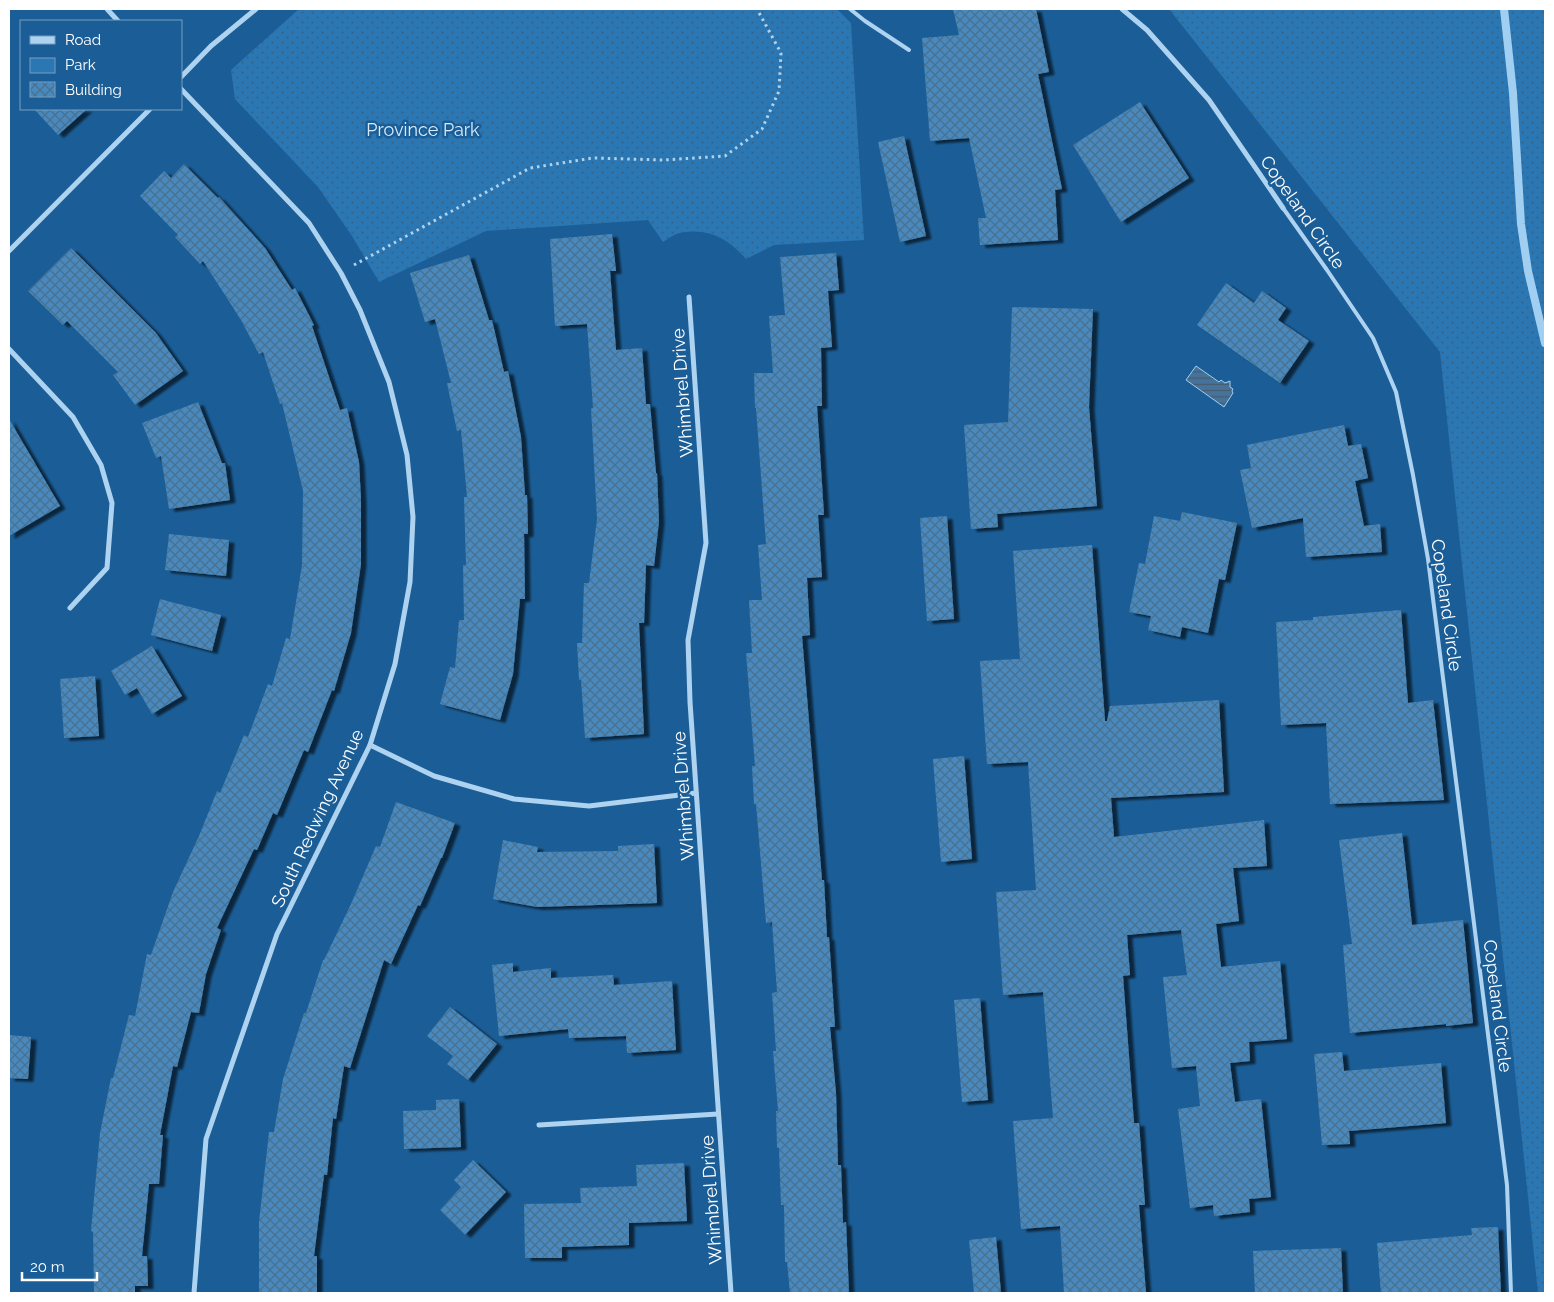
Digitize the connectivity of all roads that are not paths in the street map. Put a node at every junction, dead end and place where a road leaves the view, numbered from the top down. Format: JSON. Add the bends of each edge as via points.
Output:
{"nodes":[{"id":1,"x":107,"y":9,"type":"edge"},
{"id":2,"x":256,"y":9,"type":"edge"},
{"id":3,"x":850,"y":9,"type":"edge"},
{"id":4,"x":1122,"y":9,"type":"edge"},
{"id":5,"x":117,"y":20,"type":"edge"},
{"id":6,"x":909,"y":50,"type":"dead end"},
{"id":7,"x":182,"y":76,"type":"edge"},
{"id":8,"x":182,"y":90,"type":"edge"},
{"id":9,"x":149,"y":110,"type":"edge"},
{"id":10,"x":1283,"y":208,"type":"joint"},
{"id":11,"x":9,"y":251,"type":"edge"},
{"id":12,"x":689,"y":298,"type":"dead end"},
{"id":13,"x":9,"y":349,"type":"edge"},
{"id":14,"x":70,"y":608,"type":"dead end"},
{"id":15,"x":370,"y":744,"type":"junction"},
{"id":16,"x":696,"y":793,"type":"junction"},
{"id":17,"x":718,"y":1114,"type":"junction"},
{"id":18,"x":539,"y":1125,"type":"dead end"},
{"id":19,"x":194,"y":1293,"type":"edge"},
{"id":20,"x":731,"y":1293,"type":"edge"},
{"id":21,"x":1511,"y":1293,"type":"edge"}],
"edges":[{"from":1,"to":5,"type":"street"},
{"from":2,"to":7,"type":"street","via":[[211,46]]},
{"from":3,"to":6,"type":"lane"},
{"from":4,"to":10,"type":"street","name":"Copeland Circle","via":[[1147,30],[1209,100]]},
{"from":8,"to":15,"type":"street","name":"South Redwing Avenue","via":[[309,223],[360,310],[389,382],[407,454],[413,517],[410,582],[395,664]]},
{"from":9,"to":11,"type":"street"},
{"from":10,"to":21,"type":"lane","name":"Copeland Circle","via":[[1373,338],[1396,392],[1428,559],[1507,1184]]},
{"from":12,"to":16,"type":"street","name":"Whimbrel Drive","via":[[706,543],[688,640]]},
{"from":13,"to":14,"type":"street","via":[[73,417],[101,465],[112,503],[107,568]]},
{"from":15,"to":16,"type":"street","via":[[434,776],[514,799],[589,806]]},
{"from":15,"to":19,"type":"street","name":"South Redwing Avenue","via":[[278,934],[206,1139]]},
{"from":16,"to":17,"type":"street","name":"Whimbrel Drive"},
{"from":17,"to":18,"type":"street"},
{"from":17,"to":20,"type":"street","name":"Whimbrel Drive"}]}
